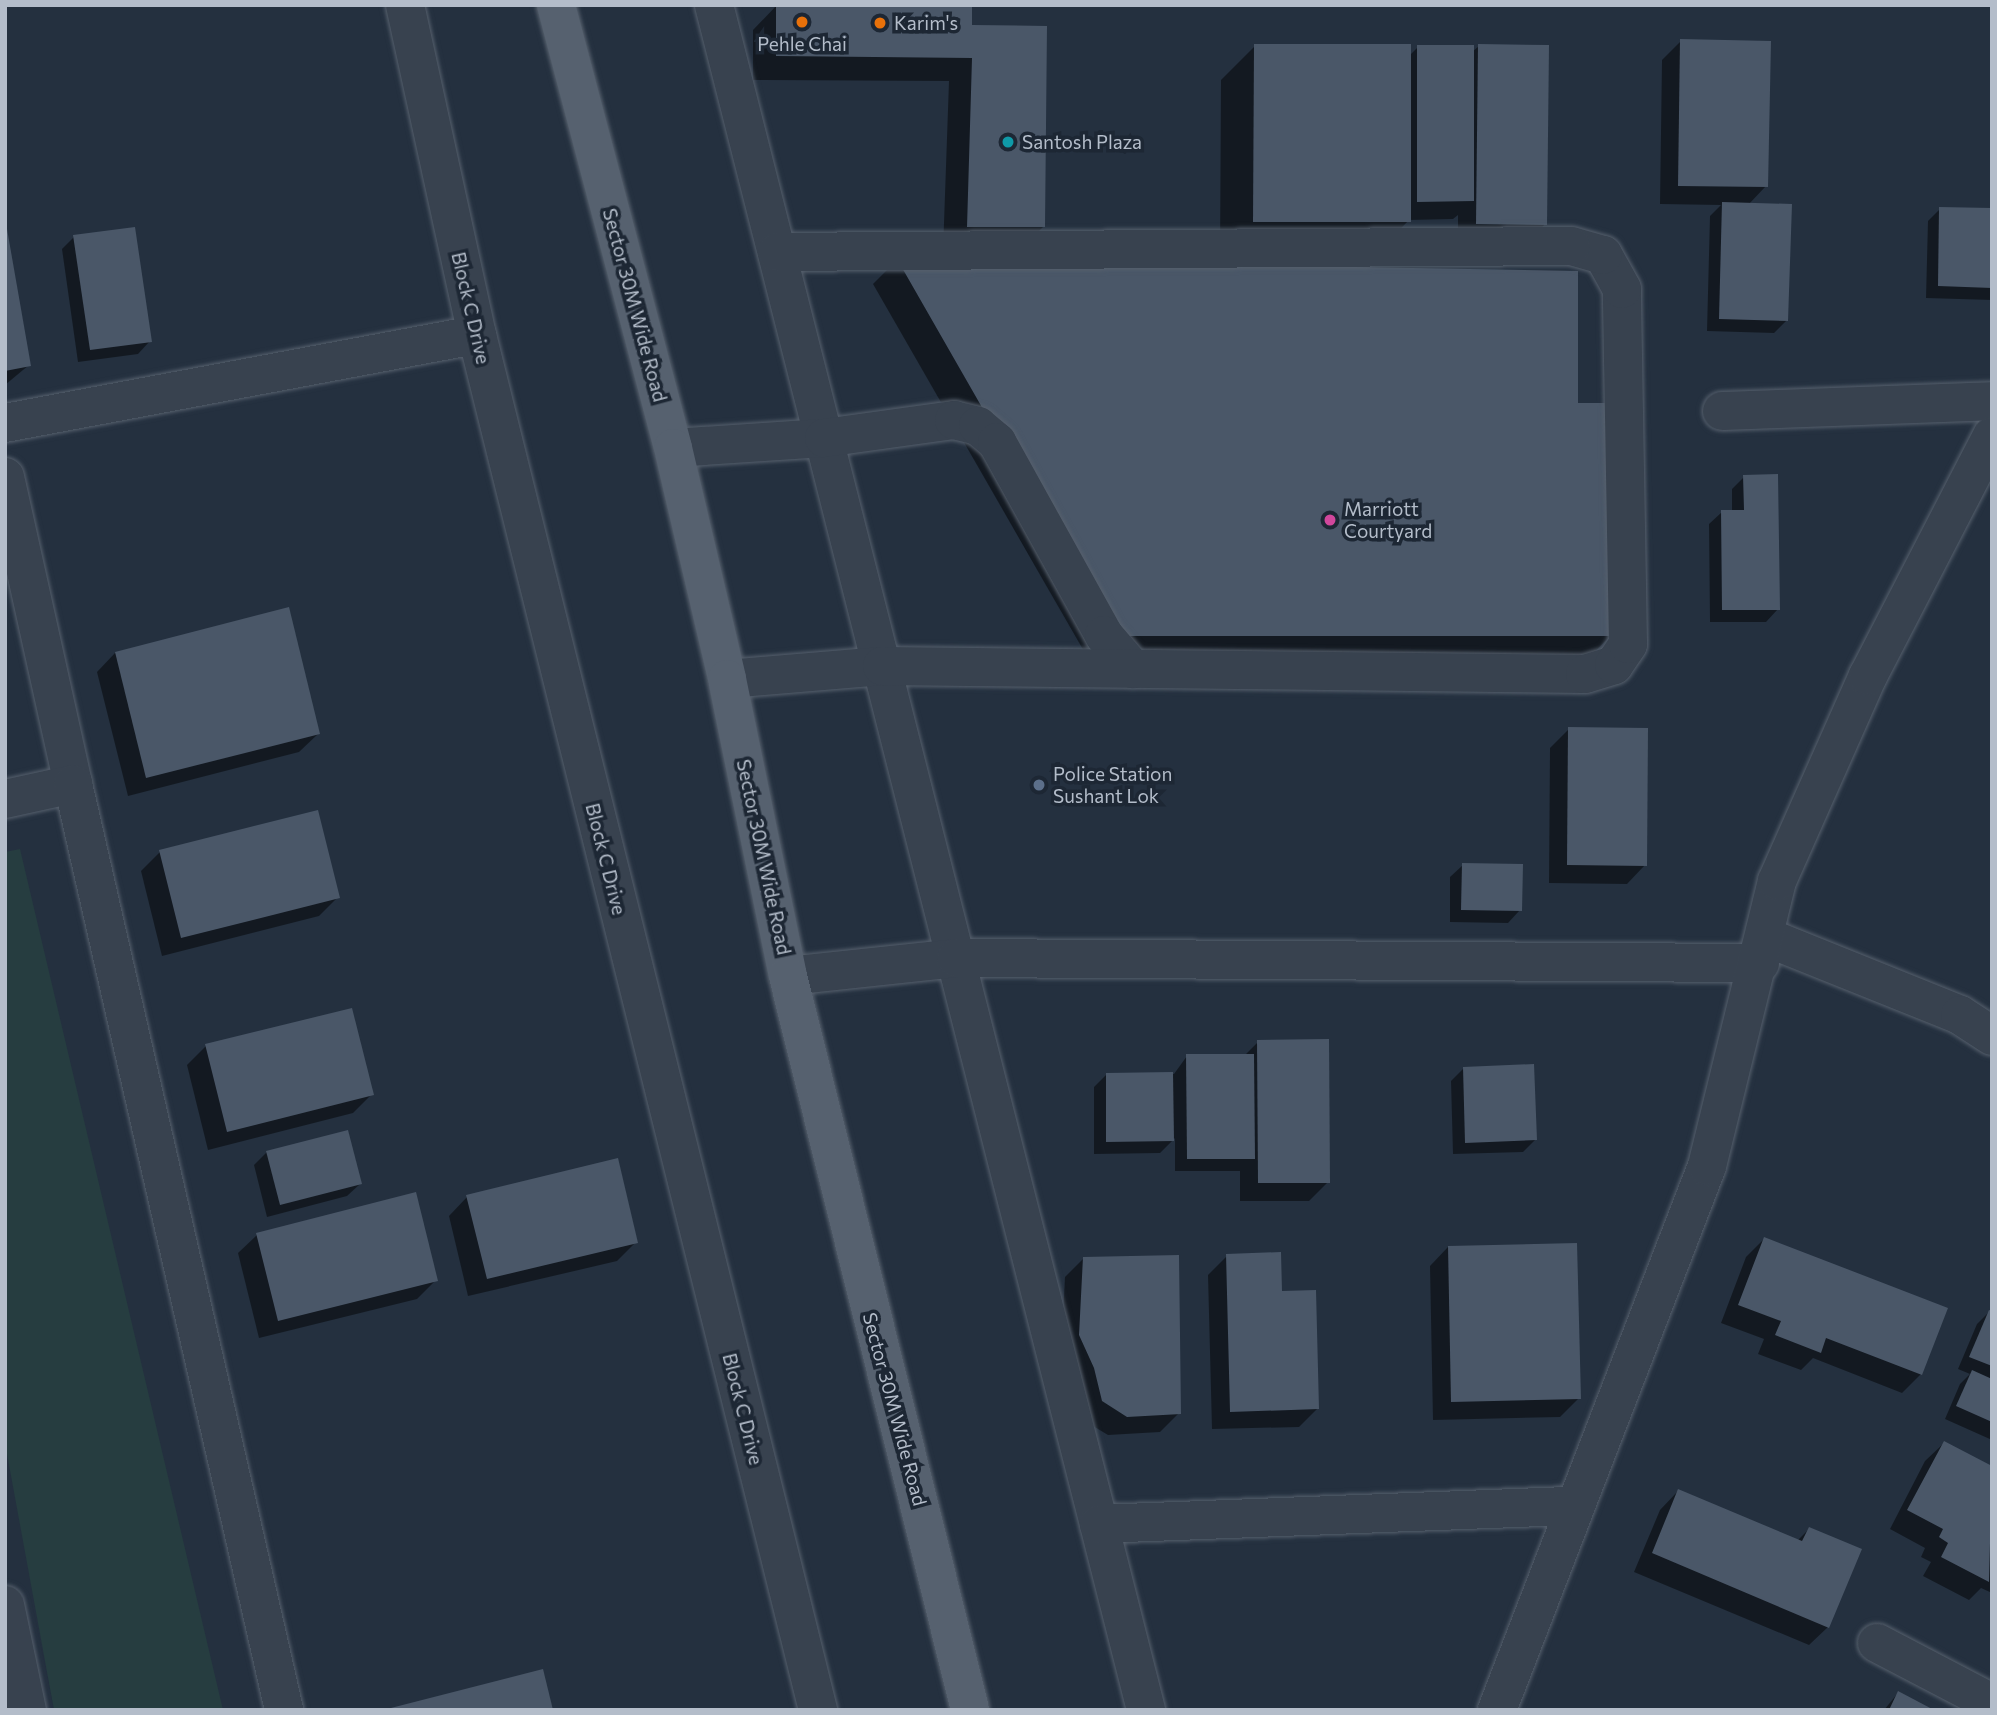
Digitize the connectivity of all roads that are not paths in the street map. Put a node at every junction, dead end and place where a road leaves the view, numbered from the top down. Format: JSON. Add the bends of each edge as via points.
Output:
{"nodes":[{"id":1,"x":405,"y":5,"type":"edge"},
{"id":2,"x":556,"y":5,"type":"edge"},
{"id":3,"x":714,"y":5,"type":"edge"},
{"id":4,"x":777,"y":252,"type":"junction"},
{"id":5,"x":477,"y":335,"type":"junction"},
{"id":6,"x":1992,"y":401,"type":"edge"},
{"id":7,"x":1722,"y":411,"type":"dead end"},
{"id":8,"x":5,"y":423,"type":"edge"},
{"id":9,"x":1992,"y":436,"type":"edge"},
{"id":10,"x":824,"y":438,"type":"junction"},
{"id":11,"x":673,"y":448,"type":"junction"},
{"id":12,"x":5,"y":477,"type":"edge"},
{"id":13,"x":882,"y":666,"type":"junction"},
{"id":14,"x":1132,"y":669,"type":"junction"},
{"id":15,"x":727,"y":679,"type":"junction"},
{"id":16,"x":73,"y":784,"type":"junction"},
{"id":17,"x":5,"y":799,"type":"edge"},
{"id":18,"x":1763,"y":950,"type":"junction"},
{"id":19,"x":956,"y":958,"type":"junction"},
{"id":20,"x":788,"y":976,"type":"junction"},
{"id":21,"x":1992,"y":1035,"type":"edge"},
{"id":22,"x":1576,"y":1506,"type":"junction"},
{"id":23,"x":1099,"y":1524,"type":"junction"},
{"id":24,"x":5,"y":1605,"type":"edge"},
{"id":25,"x":1877,"y":1643,"type":"dead end"},
{"id":26,"x":1992,"y":1703,"type":"edge"},
{"id":27,"x":27,"y":1710,"type":"edge"},
{"id":28,"x":284,"y":1710,"type":"edge"},
{"id":29,"x":818,"y":1710,"type":"edge"},
{"id":30,"x":970,"y":1710,"type":"edge"},
{"id":31,"x":1146,"y":1710,"type":"edge"},
{"id":32,"x":1497,"y":1710,"type":"edge"}],
"edges":[{"from":1,"to":5,"type":"street","name":"Block C Drive"},
{"from":2,"to":11,"type":"main road","name":"Sector 30M Wide Road"},
{"from":3,"to":4,"type":"street"},
{"from":4,"to":10,"type":"street"},
{"from":4,"to":14,"type":"street","via":[[1571,246],[1603,255],[1622,289],[1628,644],[1614,665],[1585,674]]},
{"from":5,"to":8,"type":"street"},
{"from":5,"to":29,"type":"street","name":"Block C Drive"},
{"from":6,"to":7,"type":"street"},
{"from":9,"to":18,"type":"street","via":[[1868,676],[1777,881]]},
{"from":10,"to":11,"type":"street"},
{"from":10,"to":13,"type":"street"},
{"from":10,"to":14,"type":"street","via":[[954,419],[978,426],[997,442],[1104,635]]},
{"from":11,"to":15,"type":"main road","name":"Sector 30M Wide Road"},
{"from":12,"to":16,"type":"street"},
{"from":13,"to":14,"type":"street"},
{"from":13,"to":15,"type":"street"},
{"from":13,"to":19,"type":"street"},
{"from":15,"to":20,"type":"main road","name":"Sector 30M Wide Road"},
{"from":16,"to":17,"type":"street"},
{"from":16,"to":28,"type":"street"},
{"from":18,"to":19,"type":"street"},
{"from":18,"to":21,"type":"street","via":[[1960,1015]]},
{"from":18,"to":22,"type":"street","via":[[1707,1166]]},
{"from":19,"to":20,"type":"street"},
{"from":19,"to":23,"type":"street"},
{"from":20,"to":30,"type":"main road","name":"Sector 30M Wide Road"},
{"from":22,"to":23,"type":"street"},
{"from":22,"to":32,"type":"street"},
{"from":23,"to":31,"type":"street"},
{"from":24,"to":27,"type":"street"},
{"from":25,"to":26,"type":"street"}]}
